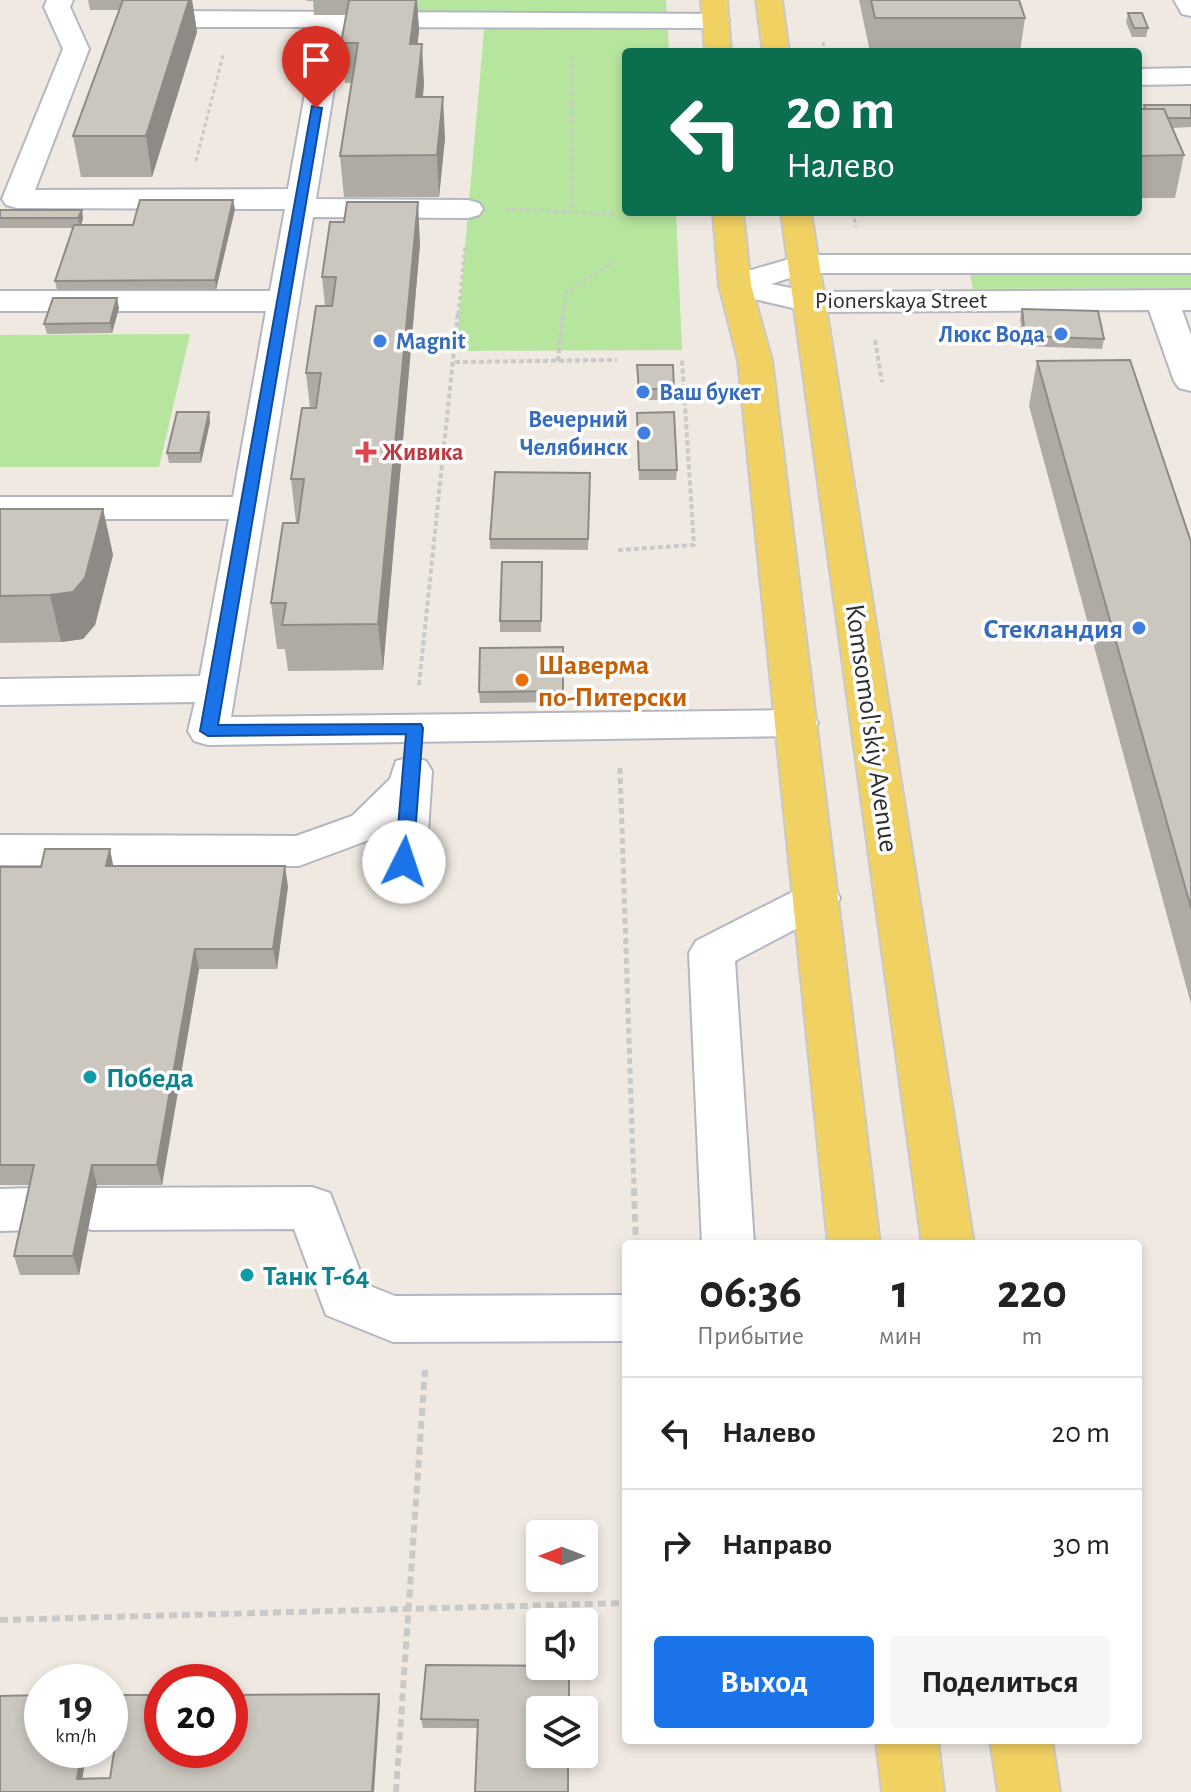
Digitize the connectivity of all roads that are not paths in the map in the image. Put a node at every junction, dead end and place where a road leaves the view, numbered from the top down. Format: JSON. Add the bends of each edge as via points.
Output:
{"nodes":[{"id":1,"x":60,"y":0,"type":"edge"},
{"id":2,"x":166,"y":0,"type":"edge"},
{"id":3,"x":769,"y":0,"type":"edge"},
{"id":4,"x":1187,"y":0,"type":"edge"},
{"id":5,"x":1191,"y":8,"type":"edge"},
{"id":6,"x":286,"y":9,"type":"edge"},
{"id":7,"x":715,"y":10,"type":"edge"},
{"id":8,"x":332,"y":19,"type":"junction"},
{"id":9,"x":718,"y":48,"type":"edge"},
{"id":10,"x":775,"y":48,"type":"edge"},
{"id":11,"x":1191,"y":76,"type":"edge"},
{"id":12,"x":1142,"y":77,"type":"edge"},
{"id":13,"x":300,"y":203,"type":"junction"},
{"id":14,"x":482,"y":209,"type":"road end"},
{"id":15,"x":728,"y":216,"type":"edge"},
{"id":16,"x":797,"y":216,"type":"edge"},
{"id":17,"x":1191,"y":264,"type":"edge"},
{"id":18,"x":807,"y":283,"type":"junction"},
{"id":19,"x":735,"y":285,"type":"junction"},
{"id":20,"x":1176,"y":300,"type":"edge"},
{"id":21,"x":0,"y":301,"type":"edge"},
{"id":22,"x":283,"y":301,"type":"junction"},
{"id":23,"x":1184,"y":345,"type":"edge"},
{"id":24,"x":1191,"y":381,"type":"edge"},
{"id":25,"x":759,"y":391,"type":"junction"},
{"id":26,"x":836,"y":477,"type":"junction"},
{"id":27,"x":0,"y":508,"type":"edge"},
{"id":28,"x":249,"y":508,"type":"junction"},
{"id":29,"x":218,"y":689,"type":"junction"},
{"id":30,"x":0,"y":692,"type":"edge"},
{"id":31,"x":798,"y":723,"type":"junction"},
{"id":32,"x":415,"y":728,"type":"junction"},
{"id":33,"x":410,"y":784,"type":"junction"},
{"id":34,"x":0,"y":850,"type":"edge"},
{"id":35,"x":404,"y":862,"type":"dead end"},
{"id":36,"x":818,"y":898,"type":"junction"},
{"id":37,"x":92,"y":1209,"type":"edge"},
{"id":38,"x":728,"y":1240,"type":"edge"},
{"id":39,"x":854,"y":1240,"type":"edge"},
{"id":40,"x":947,"y":1240,"type":"edge"},
{"id":41,"x":622,"y":1318,"type":"edge"},
{"id":42,"x":907,"y":1744,"type":"edge"},
{"id":43,"x":1022,"y":1744,"type":"edge"},
{"id":44,"x":913,"y":1792,"type":"edge"},
{"id":45,"x":1029,"y":1792,"type":"edge"}],
"edges":[{"from":1,"to":13,"type":"street","via":[[57,7],[76,49],[17,199]]},
{"from":2,"to":6,"type":"street","via":[[160,19],[232,19]]},
{"from":3,"to":10,"type":"main road"},
{"from":4,"to":5,"type":"street"},
{"from":6,"to":8,"type":"street"},
{"from":7,"to":8,"type":"street","via":[[572,20]]},
{"from":7,"to":9,"type":"main road"},
{"from":8,"to":13,"type":"street"},
{"from":11,"to":12,"type":"street"},
{"from":13,"to":14,"type":"street"},
{"from":13,"to":22,"type":"street"},
{"from":15,"to":19,"type":"main road"},
{"from":16,"to":18,"type":"main road","name":"Komsomol'skiy Avenue"},
{"from":17,"to":18,"type":"street","name":"Pionerskaya Street"},
{"from":18,"to":19,"type":"street","name":"Pionerskaya Street"},
{"from":18,"to":20,"type":"street","name":"Pionerskaya Street"},
{"from":18,"to":26,"type":"main road","name":"Komsomol'skiy Avenue"},
{"from":19,"to":25,"type":"main road"},
{"from":20,"to":23,"type":"street"},
{"from":21,"to":22,"type":"street"},
{"from":22,"to":28,"type":"street"},
{"from":23,"to":24,"type":"street"},
{"from":25,"to":26,"type":"main road","via":[[764,377],[773,373],[797,376],[804,386],[809,430]]},
{"from":25,"to":31,"type":"main road"},
{"from":26,"to":40,"type":"main road","name":"Komsomol'skiy Avenue"},
{"from":27,"to":28,"type":"street"},
{"from":28,"to":29,"type":"street"},
{"from":29,"to":30,"type":"street"},
{"from":29,"to":32,"type":"street","via":[[208,731]]},
{"from":31,"to":32,"type":"street"},
{"from":31,"to":36,"type":"main road"},
{"from":32,"to":33,"type":"street"},
{"from":33,"to":34,"type":"street","via":[[367,826],[299,851]]},
{"from":33,"to":35,"type":"street"},
{"from":36,"to":38,"type":"street","via":[[712,953]]},
{"from":36,"to":39,"type":"main road"},
{"from":37,"to":41,"type":"street","via":[[312,1208],[344,1299],[393,1319],[427,1301]]},
{"from":42,"to":44,"type":"main road"},
{"from":43,"to":45,"type":"main road"}]}
